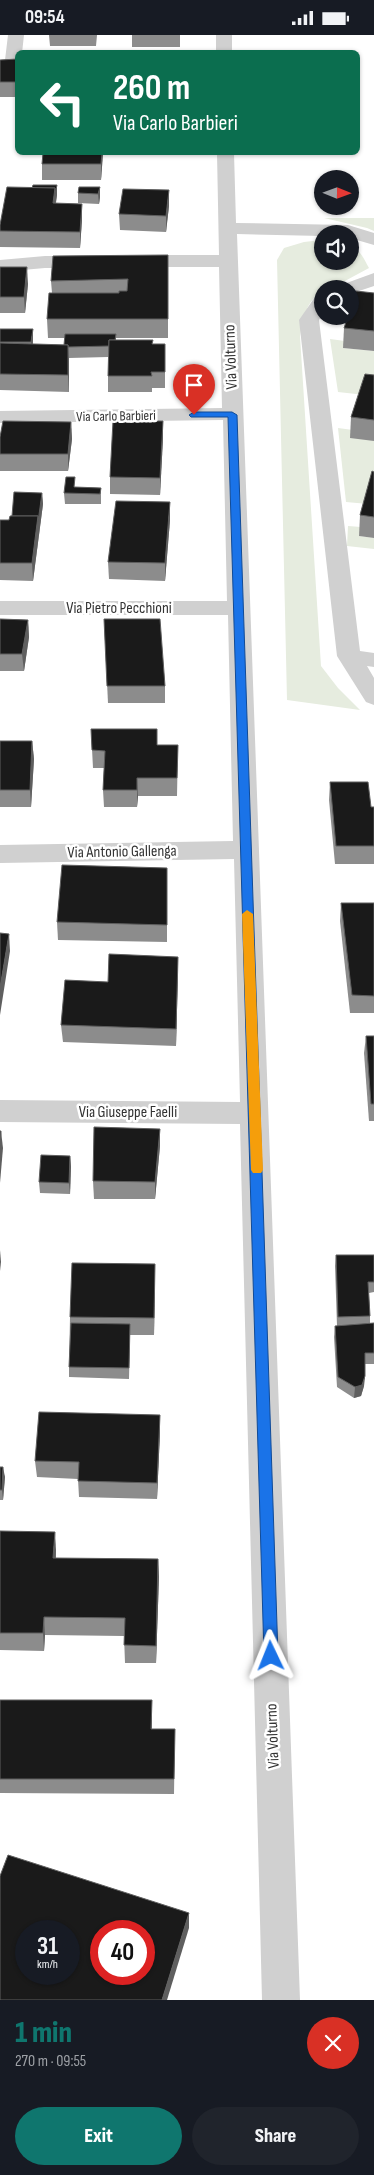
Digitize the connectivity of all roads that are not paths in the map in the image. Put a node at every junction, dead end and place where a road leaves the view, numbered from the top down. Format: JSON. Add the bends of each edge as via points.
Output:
{"nodes":[{"id":1,"x":16,"y":35,"type":"edge"},
{"id":2,"x":224,"y":35,"type":"edge"},
{"id":3,"x":224,"y":50,"type":"edge"},
{"id":4,"x":10,"y":61,"type":"edge"},
{"id":5,"x":225,"y":155,"type":"edge"},
{"id":6,"x":227,"y":228,"type":"junction"},
{"id":7,"x":307,"y":229,"type":"junction"},
{"id":8,"x":314,"y":231,"type":"edge"},
{"id":9,"x":374,"y":239,"type":"edge"},
{"id":10,"x":359,"y":244,"type":"edge"},
{"id":11,"x":374,"y":254,"type":"edge"},
{"id":12,"x":228,"y":261,"type":"junction"},
{"id":13,"x":0,"y":266,"type":"edge"},
{"id":14,"x":374,"y":279,"type":"edge"},
{"id":15,"x":359,"y":285,"type":"edge"},
{"id":16,"x":314,"y":313,"type":"edge"},
{"id":17,"x":232,"y":415,"type":"junction"},
{"id":18,"x":0,"y":417,"type":"edge"},
{"id":19,"x":0,"y":608,"type":"edge"},
{"id":20,"x":238,"y":608,"type":"junction"},
{"id":21,"x":349,"y":656,"type":"junction"},
{"id":22,"x":374,"y":660,"type":"edge"},
{"id":23,"x":374,"y":697,"type":"edge"},
{"id":24,"x":245,"y":850,"type":"junction"},
{"id":25,"x":0,"y":854,"type":"edge"},
{"id":26,"x":0,"y":1111,"type":"edge"},
{"id":27,"x":255,"y":1113,"type":"junction"},
{"id":28,"x":281,"y":2000,"type":"edge"}],
"edges":[{"from":1,"to":4,"type":"street"},
{"from":2,"to":3,"type":"street"},
{"from":5,"to":6,"type":"street","name":"Via Volturno"},
{"from":6,"to":7,"type":"street"},
{"from":6,"to":12,"type":"street","name":"Via Volturno"},
{"from":7,"to":8,"type":"street"},
{"from":7,"to":9,"type":"street","via":[[348,231]]},
{"from":10,"to":11,"type":"street"},
{"from":12,"to":13,"type":"street","via":[[50,262]]},
{"from":12,"to":17,"type":"street","name":"Via Volturno"},
{"from":14,"to":15,"type":"street"},
{"from":16,"to":21,"type":"street","via":[[309,320]]},
{"from":17,"to":18,"type":"street","name":"Via Carlo Barbieri"},
{"from":17,"to":20,"type":"street","name":"Via Volturno"},
{"from":19,"to":20,"type":"street","name":"Via Pietro Pecchioni"},
{"from":20,"to":24,"type":"street","name":"Via Volturno"},
{"from":21,"to":22,"type":"street"},
{"from":21,"to":23,"type":"street"},
{"from":24,"to":25,"type":"street","name":"Via Antonio Gallenga"},
{"from":24,"to":27,"type":"street","name":"Via Volturno"},
{"from":26,"to":27,"type":"street","name":"Via Giuseppe Faelli"},
{"from":27,"to":28,"type":"street","name":"Via Volturno"}]}
